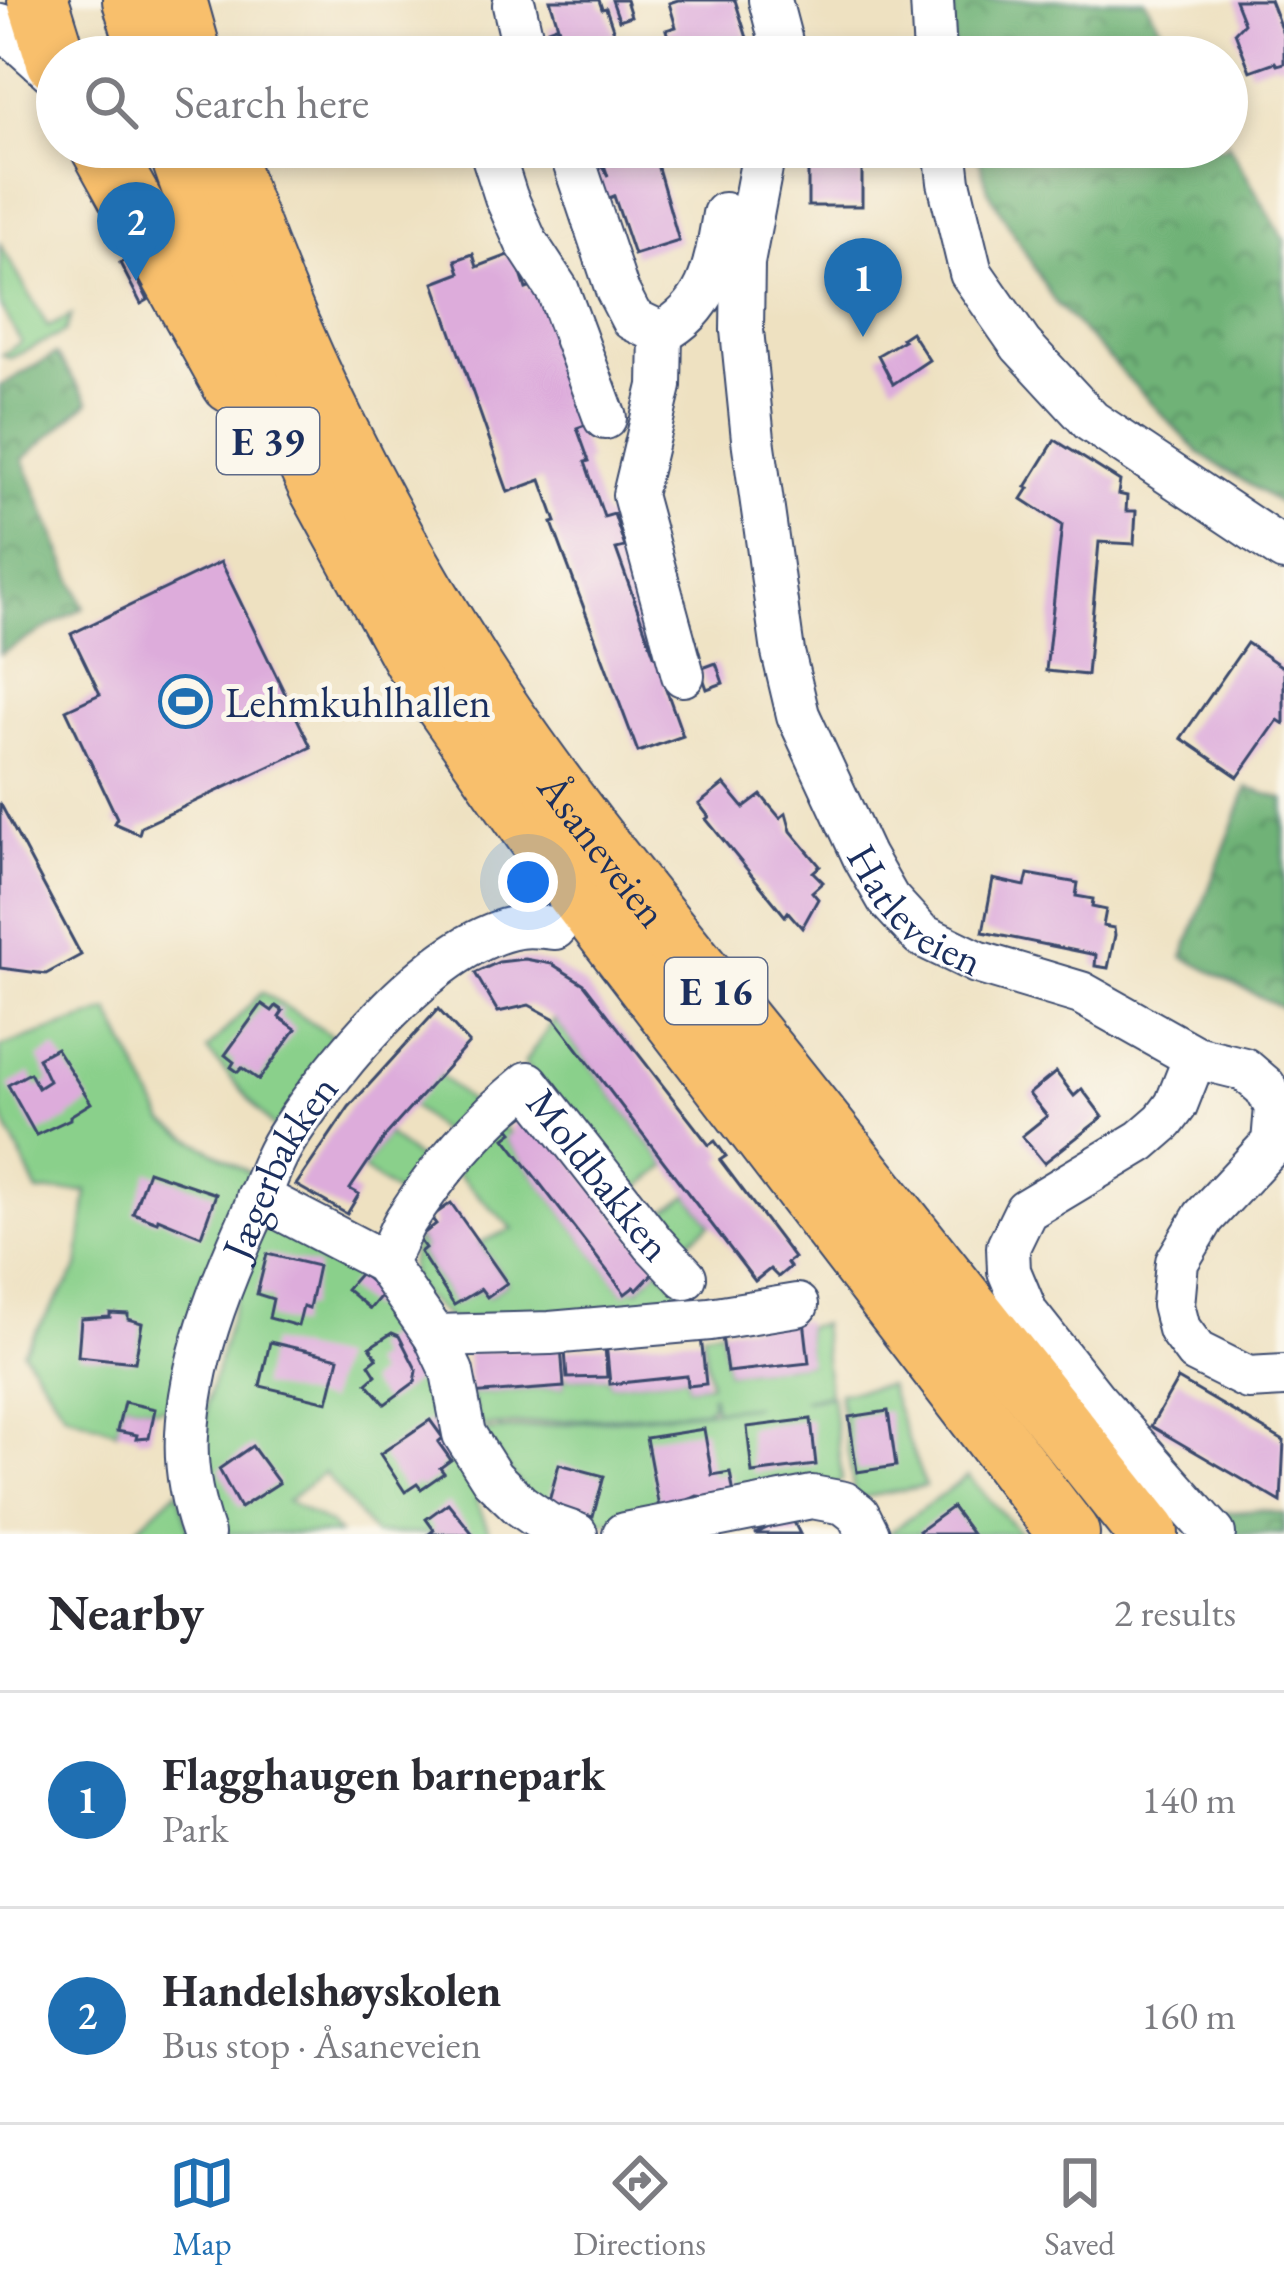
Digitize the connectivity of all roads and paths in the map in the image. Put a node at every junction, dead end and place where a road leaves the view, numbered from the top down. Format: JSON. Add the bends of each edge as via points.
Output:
{"nodes":[{"id":1,"x":38,"y":0,"type":"edge"},
{"id":2,"x":770,"y":0,"type":"edge"},
{"id":3,"x":932,"y":0,"type":"edge"},
{"id":4,"x":514,"y":5,"type":"dead end"},
{"id":5,"x":0,"y":25,"type":"edge"},
{"id":6,"x":49,"y":36,"type":"edge"},
{"id":7,"x":521,"y":36,"type":"edge"},
{"id":8,"x":779,"y":36,"type":"edge"},
{"id":9,"x":934,"y":36,"type":"edge"},
{"id":10,"x":36,"y":57,"type":"edge"},
{"id":11,"x":113,"y":168,"type":"edge"},
{"id":12,"x":185,"y":168,"type":"edge"},
{"id":13,"x":229,"y":168,"type":"edge"},
{"id":14,"x":497,"y":168,"type":"edge"},
{"id":15,"x":576,"y":168,"type":"edge"},
{"id":16,"x":739,"y":168,"type":"edge"},
{"id":17,"x":760,"y":168,"type":"edge"},
{"id":18,"x":947,"y":168,"type":"edge"},
{"id":19,"x":661,"y":333,"type":"junction"},
{"id":20,"x":605,"y":418,"type":"dead end"},
{"id":21,"x":1284,"y":550,"type":"edge"},
{"id":22,"x":414,"y":660,"type":"junction"},
{"id":23,"x":683,"y":675,"type":"dead end"},
{"id":24,"x":555,"y":928,"type":"dead end"},
{"id":25,"x":1195,"y":1057,"type":"junction"},
{"id":26,"x":258,"y":1197,"type":"junction"},
{"id":27,"x":383,"y":1262,"type":"junction"},
{"id":28,"x":686,"y":1277,"type":"dead end"},
{"id":29,"x":797,"y":1305,"type":"dead end"},
{"id":30,"x":435,"y":1336,"type":"junction"},
{"id":31,"x":1284,"y":1376,"type":"edge"},
{"id":32,"x":202,"y":1534,"type":"edge"},
{"id":33,"x":576,"y":1534,"type":"edge"},
{"id":34,"x":624,"y":1534,"type":"edge"},
{"id":35,"x":868,"y":1534,"type":"edge"},
{"id":36,"x":1069,"y":1534,"type":"edge"},
{"id":37,"x":1148,"y":1534,"type":"edge"},
{"id":38,"x":1214,"y":1534,"type":"edge"}],
"edges":[{"from":1,"to":6,"type":"highway"},
{"from":2,"to":8,"type":"street"},
{"from":3,"to":9,"type":"street"},
{"from":4,"to":7,"type":"street"},
{"from":5,"to":10,"type":"street"},
{"from":11,"to":22,"type":"highway","number":"E 39","via":[[247,409]]},
{"from":12,"to":22,"type":"highway","name":"Åsaneveien","number":"E 16","via":[[230,296]]},
{"from":13,"to":37,"type":"highway","name":"Åsaneveien","number":"E 16","via":[[305,360],[474,671],[615,864]]},
{"from":14,"to":20,"type":"street","via":[[526,242],[558,291]]},
{"from":15,"to":19,"type":"street","via":[[617,290],[632,319]]},
{"from":16,"to":19,"type":"street","via":[[701,303]]},
{"from":17,"to":25,"type":"street","name":"Hatleveien","via":[[743,262],[742,330],[783,652],[798,715],[864,857],[921,935],[977,962],[1081,993]]},
{"from":18,"to":21,"type":"street","via":[[970,273],[1021,345],[1091,422]]},
{"from":19,"to":23,"type":"street","via":[[660,386],[634,495]]},
{"from":22,"to":36,"type":"highway","name":"Åsaneveien","number":"E 16","via":[[576,891]]},
{"from":24,"to":26,"type":"street","name":"Jægerbakken","via":[[493,934],[389,1010],[289,1132]]},
{"from":25,"to":31,"type":"street","name":"Hatleveien","via":[[1244,1069],[1265,1087],[1277,1123],[1273,1143],[1204,1217],[1177,1262],[1172,1305],[1196,1352],[1248,1378]]},
{"from":25,"to":38,"type":"street","via":[[1164,1121],[1026,1210],[1008,1247],[1027,1314]]},
{"from":26,"to":27,"type":"street"},
{"from":26,"to":32,"type":"street","name":"Jægerbakken","via":[[197,1369],[187,1432]]},
{"from":27,"to":28,"type":"street","name":"Moldbakken","via":[[445,1165],[528,1083]]},
{"from":27,"to":30,"type":"street"},
{"from":29,"to":30,"type":"street","via":[[550,1334]]},
{"from":30,"to":33,"type":"street","via":[[452,1372],[464,1434],[492,1478],[547,1523]]},
{"from":34,"to":35,"type":"street","via":[[812,1497],[844,1502]]}]}
